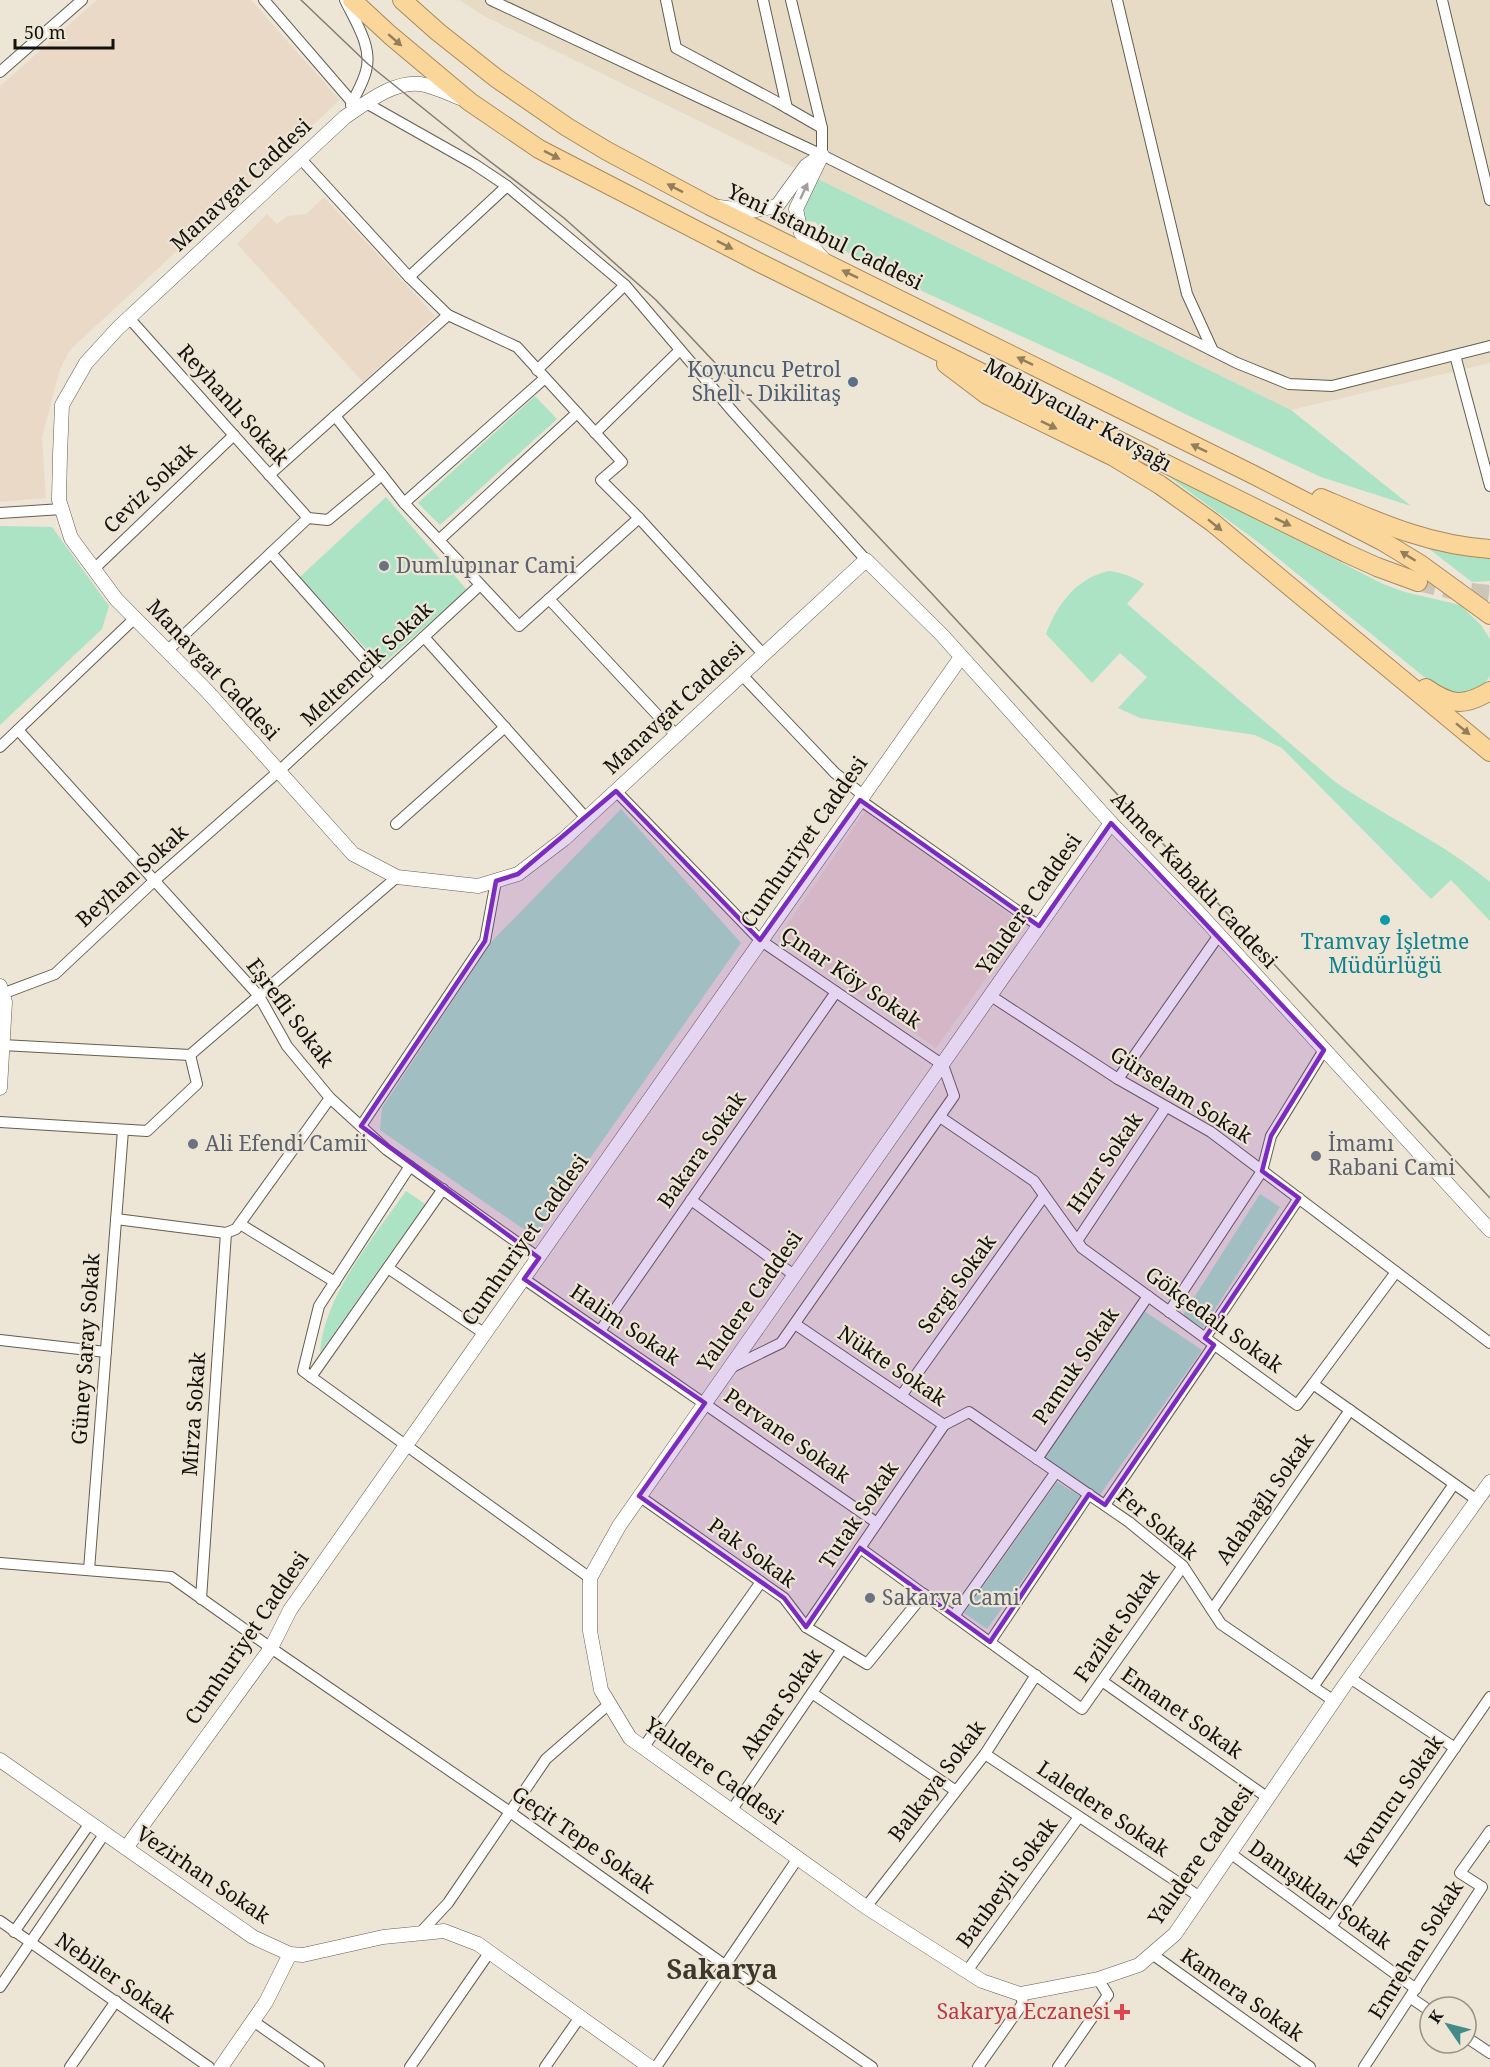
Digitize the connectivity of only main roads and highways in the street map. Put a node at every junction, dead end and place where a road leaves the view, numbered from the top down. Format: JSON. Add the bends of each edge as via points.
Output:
{"nodes":[{"id":1,"x":352,"y":0,"type":"edge"},
{"id":2,"x":402,"y":0,"type":"edge"},
{"id":3,"x":911,"y":338,"type":"junction"},
{"id":4,"x":1252,"y":474,"type":"junction"},
{"id":5,"x":1490,"y":549,"type":"edge"},
{"id":6,"x":1442,"y":579,"type":"junction"},
{"id":7,"x":1418,"y":582,"type":"tunnel mouth"},
{"id":8,"x":1490,"y":615,"type":"edge"},
{"id":9,"x":1490,"y":622,"type":"edge"},
{"id":10,"x":1364,"y":648,"type":"junction"},
{"id":11,"x":1490,"y":691,"type":"edge"},
{"id":12,"x":1490,"y":752,"type":"edge"}],
"edges":[{"from":1,"to":3,"type":"highway","one_way":true,"via":[[470,102],[539,149]]},
{"from":4,"to":2,"type":"highway","name":"Yeni İstanbul Caddesi","one_way":true,"via":[[649,175],[557,121],[466,55]]},
{"from":3,"to":7,"type":"highway","name":"Mobilyacılar Kavşağı","one_way":true,"via":[[1346,553]]},
{"from":3,"to":10,"type":"highway","name":"Mobilyacılar Kavşağı","one_way":true,"via":[[987,395],[1114,457],[1160,485],[1212,522]]},
{"from":4,"to":5,"type":"highway","via":[[1292,486],[1405,533]]},
{"from":6,"to":4,"type":"highway","one_way":true,"via":[[1382,541]]},
{"from":6,"to":8,"type":"highway"},
{"from":6,"to":9,"type":"highway"},
{"from":10,"to":11,"type":"highway","via":[[1438,697],[1460,703],[1474,701]]},
{"from":10,"to":12,"type":"highway","name":"Mobilyacılar Kavşağı","one_way":true}]}
